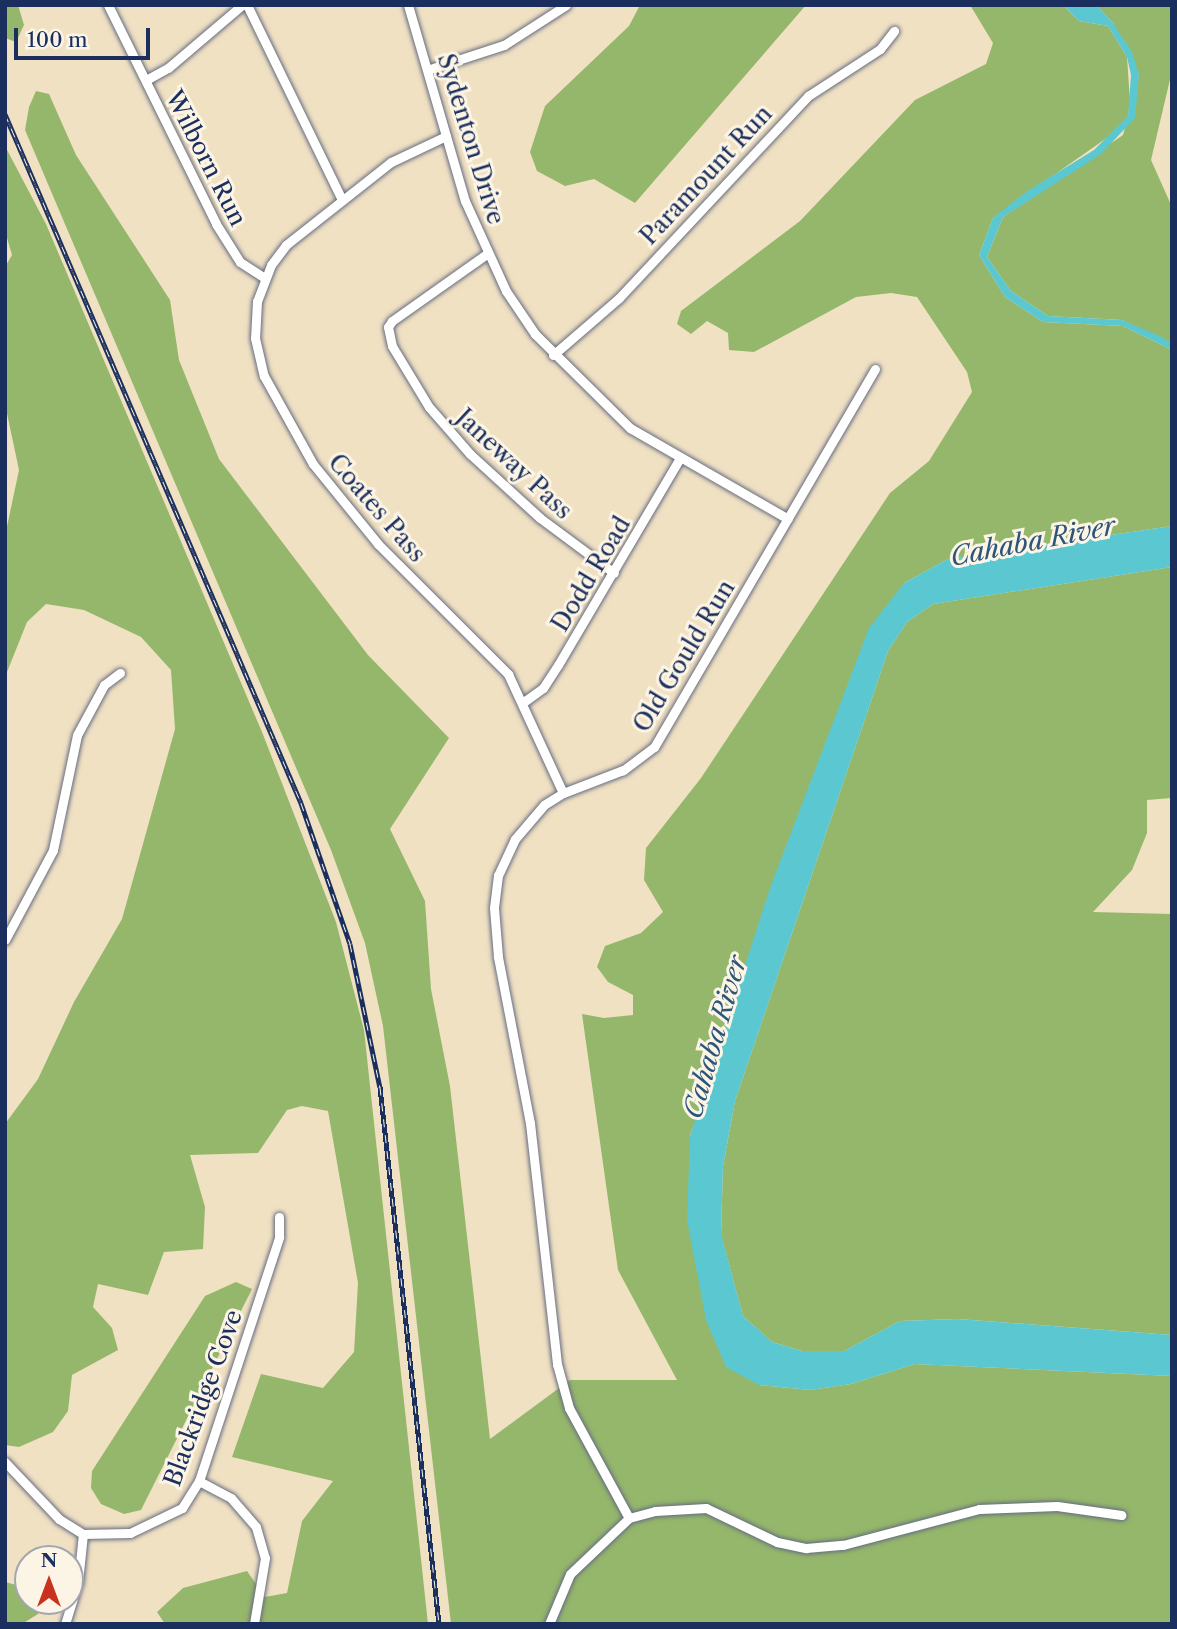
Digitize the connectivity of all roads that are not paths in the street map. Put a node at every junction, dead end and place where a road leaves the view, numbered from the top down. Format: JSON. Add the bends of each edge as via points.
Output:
{"nodes":[{"id":1,"x":108,"y":5,"type":"edge"},
{"id":2,"x":242,"y":5,"type":"edge"},
{"id":3,"x":247,"y":5,"type":"edge"},
{"id":4,"x":408,"y":5,"type":"edge"},
{"id":5,"x":566,"y":5,"type":"edge"},
{"id":6,"x":894,"y":31,"type":"dead end"},
{"id":7,"x":430,"y":69,"type":"junction"},
{"id":8,"x":146,"y":80,"type":"junction"},
{"id":9,"x":446,"y":136,"type":"junction"},
{"id":10,"x":341,"y":198,"type":"junction"},
{"id":11,"x":488,"y":253,"type":"junction"},
{"id":12,"x":265,"y":278,"type":"junction"},
{"id":13,"x":552,"y":355,"type":"junction"},
{"id":14,"x":876,"y":369,"type":"dead end"},
{"id":15,"x":680,"y":458,"type":"junction"},
{"id":16,"x":788,"y":519,"type":"junction"},
{"id":17,"x":614,"y":573,"type":"junction"},
{"id":18,"x":120,"y":673,"type":"dead end"},
{"id":19,"x":525,"y":701,"type":"junction"},
{"id":20,"x":563,"y":793,"type":"junction"},
{"id":21,"x":5,"y":940,"type":"edge"},
{"id":22,"x":279,"y":1217,"type":"dead end"},
{"id":23,"x":5,"y":1462,"type":"edge"},
{"id":24,"x":199,"y":1481,"type":"junction"},
{"id":25,"x":1121,"y":1515,"type":"dead end"},
{"id":26,"x":629,"y":1518,"type":"junction"},
{"id":27,"x":83,"y":1534,"type":"junction"},
{"id":28,"x":65,"y":1624,"type":"edge"},
{"id":29,"x":254,"y":1624,"type":"edge"},
{"id":30,"x":549,"y":1624,"type":"edge"}],
"edges":[{"from":1,"to":8,"type":"street","name":"Wilborn Run"},
{"from":2,"to":8,"type":"street","via":[[168,68]]},
{"from":3,"to":10,"type":"street"},
{"from":4,"to":7,"type":"street","name":"Sydenton Drive"},
{"from":5,"to":7,"type":"street","via":[[504,46]]},
{"from":6,"to":13,"type":"street","name":"Paramount Run","via":[[880,49],[808,96],[619,298]]},
{"from":7,"to":9,"type":"street","name":"Sydenton Drive"},
{"from":8,"to":12,"type":"street","name":"Wilborn Run","via":[[227,244],[240,262]]},
{"from":9,"to":10,"type":"street","name":"Coates Pass","via":[[414,149]]},
{"from":9,"to":11,"type":"street","name":"Sydenton Drive","via":[[465,201]]},
{"from":10,"to":12,"type":"street","name":"Coates Pass","via":[[291,240]]},
{"from":11,"to":13,"type":"street","name":"Sydenton Drive","via":[[520,313]]},
{"from":11,"to":17,"type":"street","name":"Janeway Pass","via":[[392,321],[388,327],[392,346],[429,407],[470,454],[540,518]]},
{"from":12,"to":19,"type":"street","name":"Coates Pass","via":[[255,316],[260,361],[313,464],[379,544],[483,645]]},
{"from":13,"to":15,"type":"street","name":"Sydenton Drive","via":[[630,428]]},
{"from":14,"to":16,"type":"street","name":"Old Gould Run"},
{"from":15,"to":16,"type":"street","name":"Sydenton Drive"},
{"from":15,"to":17,"type":"street","name":"Dodd Road"},
{"from":16,"to":20,"type":"street","name":"Old Gould Run","via":[[654,747],[623,770]]},
{"from":17,"to":19,"type":"street","name":"Dodd Road","via":[[543,688]]},
{"from":18,"to":21,"type":"street","via":[[104,685],[77,735],[53,850]]},
{"from":19,"to":20,"type":"street","name":"Coates Pass"},
{"from":20,"to":26,"type":"street","name":"Old Gould Run","via":[[528,820],[504,857],[495,889],[498,957],[530,1123],[557,1364],[569,1408]]},
{"from":22,"to":24,"type":"street","name":"Blackridge Cove","via":[[279,1237]]},
{"from":23,"to":27,"type":"street","via":[[59,1519]]},
{"from":24,"to":27,"type":"street","name":"Blackridge Cove","via":[[182,1508],[151,1527],[106,1537]]},
{"from":24,"to":29,"type":"street","via":[[231,1498],[256,1527],[264,1558]]},
{"from":25,"to":26,"type":"street","via":[[1057,1506],[979,1509],[843,1545],[806,1548],[777,1542],[706,1508],[655,1511]]},
{"from":26,"to":30,"type":"street","via":[[570,1574]]},
{"from":27,"to":28,"type":"street","via":[[78,1582]]}]}
